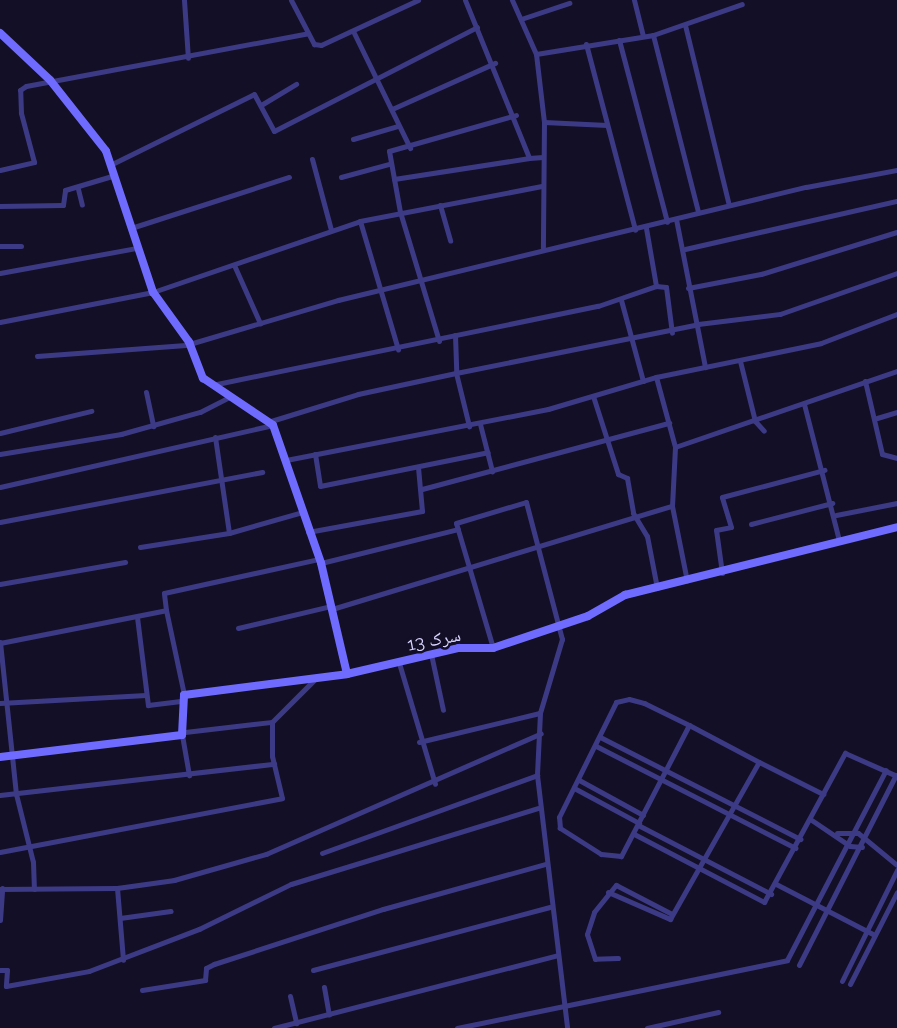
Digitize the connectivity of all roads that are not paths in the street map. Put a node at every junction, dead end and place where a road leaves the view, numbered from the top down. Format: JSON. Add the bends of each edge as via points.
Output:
{"nodes":[{"id":1,"x":184,"y":0,"type":"edge"},
{"id":2,"x":291,"y":0,"type":"edge"},
{"id":3,"x":418,"y":0,"type":"edge"},
{"id":4,"x":465,"y":0,"type":"edge"},
{"id":5,"x":512,"y":0,"type":"edge"},
{"id":6,"x":634,"y":0,"type":"edge"},
{"id":7,"x":569,"y":3,"type":"dead end"},
{"id":8,"x":742,"y":4,"type":"dead end"},
{"id":9,"x":520,"y":19,"type":"junction"},
{"id":10,"x":685,"y":25,"type":"junction"},
{"id":11,"x":477,"y":27,"type":"junction"},
{"id":12,"x":0,"y":33,"type":"edge"},
{"id":13,"x":308,"y":33,"type":"junction"},
{"id":14,"x":354,"y":33,"type":"junction"},
{"id":15,"x":652,"y":35,"type":"junction"},
{"id":16,"x":643,"y":36,"type":"junction"},
{"id":17,"x":619,"y":40,"type":"junction"},
{"id":18,"x":586,"y":44,"type":"junction"},
{"id":19,"x":536,"y":54,"type":"junction"},
{"id":20,"x":188,"y":58,"type":"junction"},
{"id":21,"x":495,"y":63,"type":"junction"},
{"id":22,"x":376,"y":79,"type":"junction"},
{"id":23,"x":50,"y":80,"type":"junction"},
{"id":24,"x":296,"y":84,"type":"dead end"},
{"id":25,"x":261,"y":105,"type":"junction"},
{"id":26,"x":392,"y":109,"type":"junction"},
{"id":27,"x":516,"y":115,"type":"junction"},
{"id":28,"x":544,"y":122,"type":"junction"},
{"id":29,"x":608,"y":125,"type":"junction"},
{"id":30,"x":398,"y":126,"type":"junction"},
{"id":31,"x":353,"y":139,"type":"dead end"},
{"id":32,"x":410,"y":148,"type":"junction"},
{"id":33,"x":543,"y":157,"type":"junction"},
{"id":34,"x":530,"y":158,"type":"junction"},
{"id":35,"x":312,"y":159,"type":"dead end"},
{"id":36,"x":112,"y":164,"type":"junction"},
{"id":37,"x":389,"y":164,"type":"junction"},
{"id":38,"x":0,"y":170,"type":"edge"},
{"id":39,"x":897,"y":170,"type":"edge"},
{"id":40,"x":112,"y":176,"type":"junction"},
{"id":41,"x":289,"y":177,"type":"dead end"},
{"id":42,"x":341,"y":177,"type":"dead end"},
{"id":43,"x":394,"y":179,"type":"junction"},
{"id":44,"x":542,"y":186,"type":"junction"},
{"id":45,"x":78,"y":189,"type":"junction"},
{"id":46,"x":897,"y":201,"type":"edge"},
{"id":47,"x":81,"y":205,"type":"dead end"},
{"id":48,"x":440,"y":205,"type":"junction"},
{"id":49,"x":0,"y":206,"type":"edge"},
{"id":50,"x":729,"y":206,"type":"junction"},
{"id":51,"x":400,"y":212,"type":"junction"},
{"id":52,"x":698,"y":212,"type":"junction"},
{"id":53,"x":676,"y":219,"type":"junction"},
{"id":54,"x":360,"y":221,"type":"junction"},
{"id":55,"x":667,"y":222,"type":"junction"},
{"id":56,"x":131,"y":228,"type":"junction"},
{"id":57,"x":646,"y":228,"type":"junction"},
{"id":58,"x":331,"y":230,"type":"junction"},
{"id":59,"x":635,"y":230,"type":"junction"},
{"id":60,"x":897,"y":232,"type":"edge"},
{"id":61,"x":450,"y":241,"type":"dead end"},
{"id":62,"x":0,"y":246,"type":"edge"},
{"id":63,"x":21,"y":246,"type":"dead end"},
{"id":64,"x":136,"y":248,"type":"junction"},
{"id":65,"x":543,"y":249,"type":"junction"},
{"id":66,"x":685,"y":249,"type":"junction"},
{"id":67,"x":234,"y":265,"type":"junction"},
{"id":68,"x":0,"y":273,"type":"edge"},
{"id":69,"x":897,"y":273,"type":"edge"},
{"id":70,"x":419,"y":283,"type":"junction"},
{"id":71,"x":656,"y":286,"type":"junction"},
{"id":72,"x":688,"y":288,"type":"junction"},
{"id":73,"x":381,"y":291,"type":"junction"},
{"id":74,"x":153,"y":292,"type":"junction"},
{"id":75,"x":621,"y":300,"type":"junction"},
{"id":76,"x":897,"y":314,"type":"edge"},
{"id":77,"x":0,"y":322,"type":"edge"},
{"id":78,"x":260,"y":323,"type":"junction"},
{"id":79,"x":698,"y":324,"type":"junction"},
{"id":80,"x":672,"y":333,"type":"junction"},
{"id":81,"x":454,"y":335,"type":"junction"},
{"id":82,"x":631,"y":339,"type":"junction"},
{"id":83,"x":439,"y":341,"type":"junction"},
{"id":84,"x":189,"y":342,"type":"junction"},
{"id":85,"x":398,"y":349,"type":"junction"},
{"id":86,"x":37,"y":356,"type":"dead end"},
{"id":87,"x":740,"y":361,"type":"junction"},
{"id":88,"x":705,"y":367,"type":"junction"},
{"id":89,"x":897,"y":371,"type":"edge"},
{"id":90,"x":456,"y":373,"type":"junction"},
{"id":91,"x":656,"y":377,"type":"junction"},
{"id":92,"x":643,"y":381,"type":"junction"},
{"id":93,"x":865,"y":381,"type":"junction"},
{"id":94,"x":210,"y":386,"type":"junction"},
{"id":95,"x":147,"y":392,"type":"dead end"},
{"id":96,"x":231,"y":396,"type":"junction"},
{"id":97,"x":593,"y":396,"type":"junction"},
{"id":98,"x":804,"y":404,"type":"junction"},
{"id":99,"x":91,"y":411,"type":"dead end"},
{"id":100,"x":897,"y":412,"type":"edge"},
{"id":101,"x":877,"y":418,"type":"junction"},
{"id":102,"x":755,"y":421,"type":"junction"},
{"id":103,"x":272,"y":423,"type":"junction"},
{"id":104,"x":669,"y":423,"type":"junction"},
{"id":105,"x":480,"y":424,"type":"junction"},
{"id":106,"x":153,"y":426,"type":"junction"},
{"id":107,"x":469,"y":426,"type":"junction"},
{"id":108,"x":764,"y":431,"type":"dead end"},
{"id":109,"x":0,"y":433,"type":"edge"},
{"id":110,"x":215,"y":437,"type":"junction"},
{"id":111,"x":609,"y":442,"type":"junction"},
{"id":112,"x":675,"y":447,"type":"junction"},
{"id":113,"x":488,"y":452,"type":"junction"},
{"id":114,"x":0,"y":454,"type":"edge"},
{"id":115,"x":315,"y":454,"type":"junction"},
{"id":116,"x":897,"y":458,"type":"edge"},
{"id":117,"x":286,"y":460,"type":"junction"},
{"id":118,"x":418,"y":467,"type":"junction"},
{"id":119,"x":824,"y":470,"type":"junction"},
{"id":120,"x":492,"y":471,"type":"junction"},
{"id":121,"x":262,"y":472,"type":"dead end"},
{"id":122,"x":223,"y":480,"type":"junction"},
{"id":123,"x":0,"y":487,"type":"edge"},
{"id":124,"x":422,"y":489,"type":"junction"},
{"id":125,"x":832,"y":503,"type":"junction"},
{"id":126,"x":897,"y":504,"type":"edge"},
{"id":127,"x":672,"y":506,"type":"junction"},
{"id":128,"x":302,"y":512,"type":"junction"},
{"id":129,"x":836,"y":515,"type":"junction"},
{"id":130,"x":638,"y":519,"type":"junction"},
{"id":131,"x":0,"y":522,"type":"edge"},
{"id":132,"x":751,"y":524,"type":"dead end"},
{"id":133,"x":897,"y":527,"type":"edge"},
{"id":134,"x":458,"y":530,"type":"junction"},
{"id":135,"x":308,"y":532,"type":"junction"},
{"id":136,"x":229,"y":533,"type":"junction"},
{"id":137,"x":839,"y":540,"type":"junction"},
{"id":138,"x":140,"y":548,"type":"dead end"},
{"id":139,"x":540,"y":548,"type":"junction"},
{"id":140,"x":320,"y":561,"type":"junction"},
{"id":141,"x":125,"y":562,"type":"dead end"},
{"id":142,"x":469,"y":569,"type":"junction"},
{"id":143,"x":722,"y":573,"type":"junction"},
{"id":144,"x":687,"y":581,"type":"junction"},
{"id":145,"x":0,"y":584,"type":"edge"},
{"id":146,"x":657,"y":588,"type":"junction"},
{"id":147,"x":331,"y":608,"type":"junction"},
{"id":148,"x":166,"y":610,"type":"junction"},
{"id":149,"x":137,"y":617,"type":"junction"},
{"id":150,"x":558,"y":625,"type":"junction"},
{"id":151,"x":238,"y":628,"type":"dead end"},
{"id":152,"x":0,"y":643,"type":"edge"},
{"id":153,"x":492,"y":648,"type":"junction"},
{"id":154,"x":431,"y":654,"type":"junction"},
{"id":155,"x":399,"y":663,"type":"junction"},
{"id":156,"x":346,"y":674,"type":"junction"},
{"id":157,"x":315,"y":679,"type":"junction"},
{"id":158,"x":146,"y":695,"type":"junction"},
{"id":159,"x":184,"y":698,"type":"junction"},
{"id":160,"x":3,"y":703,"type":"edge"},
{"id":161,"x":443,"y":710,"type":"dead end"},
{"id":162,"x":540,"y":713,"type":"junction"},
{"id":163,"x":272,"y":722,"type":"junction"},
{"id":164,"x":688,"y":725,"type":"junction"},
{"id":165,"x":184,"y":733,"type":"junction"},
{"id":166,"x":541,"y":733,"type":"junction"},
{"id":167,"x":600,"y":737,"type":"junction"},
{"id":168,"x":419,"y":742,"type":"junction"},
{"id":169,"x":596,"y":746,"type":"junction"},
{"id":170,"x":13,"y":756,"type":"junction"},
{"id":171,"x":0,"y":757,"type":"edge"},
{"id":172,"x":759,"y":762,"type":"junction"},
{"id":173,"x":274,"y":764,"type":"junction"},
{"id":174,"x":666,"y":770,"type":"junction"},
{"id":175,"x":886,"y":770,"type":"junction"},
{"id":176,"x":189,"y":775,"type":"junction"},
{"id":177,"x":537,"y":775,"type":"junction"},
{"id":178,"x":896,"y":775,"type":"edge"},
{"id":179,"x":662,"y":779,"type":"junction"},
{"id":180,"x":579,"y":780,"type":"junction"},
{"id":181,"x":435,"y":784,"type":"junction"},
{"id":182,"x":574,"y":788,"type":"junction"},
{"id":183,"x":16,"y":794,"type":"junction"},
{"id":184,"x":823,"y":794,"type":"junction"},
{"id":185,"x":0,"y":795,"type":"edge"},
{"id":186,"x":734,"y":804,"type":"junction"},
{"id":187,"x":538,"y":808,"type":"junction"},
{"id":188,"x":729,"y":813,"type":"junction"},
{"id":189,"x":644,"y":815,"type":"junction"},
{"id":190,"x":810,"y":819,"type":"junction"},
{"id":191,"x":639,"y":824,"type":"junction"},
{"id":192,"x":634,"y":834,"type":"junction"},
{"id":193,"x":837,"y":834,"type":"junction"},
{"id":194,"x":850,"y":835,"type":"junction"},
{"id":195,"x":865,"y":837,"type":"junction"},
{"id":196,"x":800,"y":839,"type":"junction"},
{"id":197,"x":847,"y":843,"type":"junction"},
{"id":198,"x":29,"y":847,"type":"junction"},
{"id":199,"x":860,"y":847,"type":"junction"},
{"id":200,"x":869,"y":847,"type":"junction"},
{"id":201,"x":795,"y":848,"type":"junction"},
{"id":202,"x":0,"y":852,"type":"edge"},
{"id":203,"x":321,"y":853,"type":"dead end"},
{"id":204,"x":706,"y":858,"type":"junction"},
{"id":205,"x":544,"y":864,"type":"junction"},
{"id":206,"x":897,"y":865,"type":"edge"},
{"id":207,"x":701,"y":870,"type":"junction"},
{"id":208,"x":897,"y":870,"type":"edge"},
{"id":209,"x":776,"y":884,"type":"junction"},
{"id":210,"x":1,"y":888,"type":"edge"},
{"id":211,"x":117,"y":888,"type":"junction"},
{"id":212,"x":33,"y":889,"type":"junction"},
{"id":213,"x":608,"y":892,"type":"junction"},
{"id":214,"x":897,"y":892,"type":"edge"},
{"id":215,"x":771,"y":894,"type":"junction"},
{"id":216,"x":816,"y":905,"type":"junction"},
{"id":217,"x":550,"y":907,"type":"junction"},
{"id":218,"x":171,"y":911,"type":"dead end"},
{"id":219,"x":827,"y":911,"type":"junction"},
{"id":220,"x":672,"y":914,"type":"junction"},
{"id":221,"x":120,"y":918,"type":"junction"},
{"id":222,"x":0,"y":920,"type":"edge"},
{"id":223,"x":867,"y":931,"type":"junction"},
{"id":224,"x":875,"y":935,"type":"junction"},
{"id":225,"x":558,"y":955,"type":"junction"},
{"id":226,"x":618,"y":958,"type":"dead end"},
{"id":227,"x":123,"y":960,"type":"junction"},
{"id":228,"x":799,"y":965,"type":"dead end"},
{"id":229,"x":0,"y":969,"type":"edge"},
{"id":230,"x":313,"y":970,"type":"dead end"},
{"id":231,"x":842,"y":981,"type":"dead end"},
{"id":232,"x":850,"y":984,"type":"dead end"},
{"id":233,"x":324,"y":987,"type":"dead end"},
{"id":234,"x":142,"y":990,"type":"dead end"},
{"id":235,"x":290,"y":996,"type":"dead end"},
{"id":236,"x":563,"y":1002,"type":"junction"},
{"id":237,"x":718,"y":1012,"type":"dead end"},
{"id":238,"x":329,"y":1015,"type":"junction"},
{"id":239,"x":296,"y":1023,"type":"junction"},
{"id":240,"x":274,"y":1028,"type":"edge"},
{"id":241,"x":457,"y":1028,"type":"edge"},
{"id":242,"x":567,"y":1028,"type":"edge"},
{"id":243,"x":647,"y":1028,"type":"edge"}],
"edges":[{"from":1,"to":20,"type":"street"},
{"from":2,"to":13,"type":"street"},
{"from":3,"to":14,"type":"street"},
{"from":4,"to":11,"type":"street"},
{"from":5,"to":9,"type":"street"},
{"from":6,"to":16,"type":"street"},
{"from":7,"to":9,"type":"street"},
{"from":8,"to":10,"type":"street"},
{"from":9,"to":19,"type":"street"},
{"from":10,"to":15,"type":"street"},
{"from":10,"to":50,"type":"street"},
{"from":11,"to":21,"type":"street"},
{"from":11,"to":22,"type":"street"},
{"from":12,"to":23,"type":"street"},
{"from":13,"to":14,"type":"street","via":[[314,44],[321,45]]},
{"from":13,"to":20,"type":"street"},
{"from":14,"to":22,"type":"street"},
{"from":15,"to":16,"type":"street"},
{"from":15,"to":52,"type":"street"},
{"from":16,"to":17,"type":"street"},
{"from":17,"to":18,"type":"street"},
{"from":17,"to":55,"type":"street"},
{"from":18,"to":19,"type":"street"},
{"from":18,"to":29,"type":"street"},
{"from":19,"to":28,"type":"street"},
{"from":20,"to":23,"type":"street"},
{"from":21,"to":26,"type":"street"},
{"from":21,"to":27,"type":"street"},
{"from":22,"to":25,"type":"street","via":[[274,131]]},
{"from":22,"to":26,"type":"street"},
{"from":23,"to":36,"type":"street"},
{"from":23,"to":38,"type":"street","via":[[20,90],[34,162]]},
{"from":24,"to":25,"type":"street"},
{"from":25,"to":36,"type":"street","via":[[254,94]]},
{"from":26,"to":30,"type":"street"},
{"from":27,"to":32,"type":"street"},
{"from":27,"to":34,"type":"street"},
{"from":28,"to":29,"type":"street"},
{"from":28,"to":33,"type":"street"},
{"from":29,"to":59,"type":"street"},
{"from":30,"to":31,"type":"street"},
{"from":30,"to":32,"type":"street"},
{"from":32,"to":37,"type":"street","via":[[389,151]]},
{"from":33,"to":34,"type":"street"},
{"from":33,"to":44,"type":"street"},
{"from":34,"to":43,"type":"street"},
{"from":35,"to":58,"type":"street"},
{"from":36,"to":40,"type":"street"},
{"from":37,"to":42,"type":"street"},
{"from":37,"to":43,"type":"street"},
{"from":39,"to":50,"type":"street"},
{"from":40,"to":45,"type":"street"},
{"from":40,"to":56,"type":"street"},
{"from":41,"to":56,"type":"street"},
{"from":43,"to":51,"type":"street"},
{"from":44,"to":48,"type":"street"},
{"from":44,"to":65,"type":"street"},
{"from":45,"to":47,"type":"street"},
{"from":45,"to":49,"type":"street","via":[[65,190],[63,205]]},
{"from":46,"to":66,"type":"street"},
{"from":48,"to":51,"type":"street"},
{"from":48,"to":61,"type":"street"},
{"from":50,"to":52,"type":"street"},
{"from":51,"to":54,"type":"street"},
{"from":51,"to":70,"type":"street"},
{"from":52,"to":53,"type":"street"},
{"from":53,"to":55,"type":"street"},
{"from":53,"to":66,"type":"street"},
{"from":54,"to":58,"type":"street"},
{"from":54,"to":73,"type":"street"},
{"from":55,"to":57,"type":"street"},
{"from":56,"to":64,"type":"street"},
{"from":57,"to":59,"type":"street"},
{"from":57,"to":71,"type":"street"},
{"from":58,"to":67,"type":"street"},
{"from":59,"to":65,"type":"street"},
{"from":60,"to":72,"type":"street","via":[[761,274]]},
{"from":62,"to":63,"type":"street"},
{"from":64,"to":68,"type":"street"},
{"from":64,"to":74,"type":"street"},
{"from":65,"to":70,"type":"street"},
{"from":66,"to":72,"type":"street"},
{"from":67,"to":74,"type":"street"},
{"from":67,"to":78,"type":"street"},
{"from":69,"to":79,"type":"street","via":[[780,314]]},
{"from":70,"to":73,"type":"street"},
{"from":70,"to":83,"type":"street"},
{"from":71,"to":75,"type":"street"},
{"from":71,"to":80,"type":"street","via":[[666,286]]},
{"from":72,"to":79,"type":"street"},
{"from":73,"to":78,"type":"street"},
{"from":73,"to":85,"type":"street"},
{"from":74,"to":77,"type":"street"},
{"from":74,"to":84,"type":"street"},
{"from":75,"to":81,"type":"street"},
{"from":75,"to":82,"type":"street"},
{"from":76,"to":87,"type":"street","via":[[851,334]]},
{"from":78,"to":84,"type":"street"},
{"from":79,"to":80,"type":"street"},
{"from":79,"to":88,"type":"street"},
{"from":80,"to":82,"type":"street"},
{"from":81,"to":83,"type":"street"},
{"from":81,"to":90,"type":"street"},
{"from":82,"to":90,"type":"street"},
{"from":82,"to":92,"type":"street"},
{"from":83,"to":85,"type":"street"},
{"from":84,"to":86,"type":"street"},
{"from":84,"to":94,"type":"street"},
{"from":85,"to":94,"type":"street"},
{"from":87,"to":88,"type":"street"},
{"from":87,"to":102,"type":"street"},
{"from":88,"to":91,"type":"street"},
{"from":89,"to":93,"type":"street"},
{"from":90,"to":103,"type":"street","via":[[358,394]]},
{"from":90,"to":107,"type":"street"},
{"from":91,"to":92,"type":"street"},
{"from":91,"to":104,"type":"street"},
{"from":92,"to":97,"type":"street"},
{"from":93,"to":98,"type":"street"},
{"from":93,"to":101,"type":"street"},
{"from":94,"to":96,"type":"street"},
{"from":95,"to":106,"type":"street"},
{"from":96,"to":103,"type":"street"},
{"from":96,"to":106,"type":"street"},
{"from":97,"to":105,"type":"street"},
{"from":97,"to":111,"type":"street"},
{"from":98,"to":102,"type":"street"},
{"from":98,"to":119,"type":"street"},
{"from":99,"to":109,"type":"street"},
{"from":100,"to":101,"type":"street"},
{"from":101,"to":116,"type":"street","via":[[882,454]]},
{"from":102,"to":108,"type":"street"},
{"from":102,"to":112,"type":"street"},
{"from":103,"to":110,"type":"street"},
{"from":103,"to":117,"type":"street"},
{"from":104,"to":111,"type":"street"},
{"from":104,"to":112,"type":"street"},
{"from":105,"to":107,"type":"street"},
{"from":105,"to":113,"type":"street"},
{"from":106,"to":114,"type":"street"},
{"from":107,"to":115,"type":"street"},
{"from":110,"to":122,"type":"street"},
{"from":110,"to":123,"type":"street","via":[[122,463]]},
{"from":111,"to":120,"type":"street"},
{"from":111,"to":130,"type":"street"},
{"from":112,"to":127,"type":"street"},
{"from":113,"to":118,"type":"street"},
{"from":113,"to":120,"type":"street"},
{"from":115,"to":117,"type":"street"},
{"from":115,"to":118,"type":"street","via":[[320,486]]},
{"from":117,"to":128,"type":"street"},
{"from":118,"to":124,"type":"street"},
{"from":119,"to":125,"type":"street"},
{"from":119,"to":143,"type":"street","via":[[722,496],[731,527],[716,530]]},
{"from":120,"to":124,"type":"street"},
{"from":121,"to":122,"type":"street"},
{"from":122,"to":131,"type":"street"},
{"from":122,"to":136,"type":"street"},
{"from":124,"to":135,"type":"street","via":[[422,511]]},
{"from":125,"to":129,"type":"street"},
{"from":125,"to":132,"type":"street"},
{"from":126,"to":129,"type":"street"},
{"from":127,"to":130,"type":"street","via":[[646,511]]},
{"from":127,"to":144,"type":"street"},
{"from":128,"to":135,"type":"street"},
{"from":128,"to":136,"type":"street"},
{"from":129,"to":137,"type":"street"},
{"from":130,"to":139,"type":"street"},
{"from":130,"to":146,"type":"street"},
{"from":133,"to":137,"type":"street","name":"سرک 13"},
{"from":134,"to":139,"type":"street","via":[[456,523],[526,502]]},
{"from":134,"to":140,"type":"street"},
{"from":134,"to":142,"type":"street"},
{"from":135,"to":140,"type":"street"},
{"from":136,"to":138,"type":"street"},
{"from":137,"to":143,"type":"street","name":"سرک 13"},
{"from":139,"to":142,"type":"street"},
{"from":139,"to":150,"type":"street"},
{"from":140,"to":147,"type":"street"},
{"from":140,"to":148,"type":"street","via":[[164,593]]},
{"from":141,"to":145,"type":"street"},
{"from":142,"to":147,"type":"street"},
{"from":142,"to":153,"type":"street"},
{"from":143,"to":144,"type":"street","name":"سرک 13"},
{"from":144,"to":146,"type":"street","name":"سرک 13"},
{"from":146,"to":150,"type":"street","name":"سرک 13","via":[[625,595],[607,608]]},
{"from":147,"to":151,"type":"street"},
{"from":147,"to":156,"type":"street"},
{"from":148,"to":149,"type":"street"},
{"from":148,"to":159,"type":"street"},
{"from":149,"to":152,"type":"street"},
{"from":149,"to":158,"type":"street"},
{"from":150,"to":153,"type":"street","name":"سرک 13"},
{"from":150,"to":162,"type":"street","via":[[560,648]]},
{"from":152,"to":160,"type":"street"},
{"from":153,"to":154,"type":"street","name":"سرک 13"},
{"from":154,"to":155,"type":"street","name":"سرک 13"},
{"from":154,"to":161,"type":"street"},
{"from":155,"to":156,"type":"street","name":"سرک 13"},
{"from":155,"to":168,"type":"street"},
{"from":156,"to":157,"type":"street","name":"سرک 13"},
{"from":157,"to":159,"type":"street","name":"سرک 13"},
{"from":157,"to":163,"type":"street"},
{"from":158,"to":159,"type":"street","via":[[148,705]]},
{"from":158,"to":160,"type":"street"},
{"from":159,"to":165,"type":"street"},
{"from":160,"to":170,"type":"street"},
{"from":162,"to":166,"type":"street"},
{"from":162,"to":168,"type":"street"},
{"from":163,"to":165,"type":"street"},
{"from":163,"to":173,"type":"street"},
{"from":164,"to":167,"type":"street","via":[[628,699],[616,702]]},
{"from":164,"to":172,"type":"street"},
{"from":164,"to":174,"type":"street"},
{"from":165,"to":170,"type":"street"},
{"from":165,"to":176,"type":"street"},
{"from":166,"to":177,"type":"street"},
{"from":166,"to":181,"type":"street"},
{"from":167,"to":169,"type":"street"},
{"from":167,"to":174,"type":"street"},
{"from":168,"to":181,"type":"street"},
{"from":169,"to":179,"type":"street"},
{"from":169,"to":180,"type":"street"},
{"from":170,"to":171,"type":"street"},
{"from":170,"to":183,"type":"street"},
{"from":172,"to":184,"type":"street"},
{"from":172,"to":186,"type":"street"},
{"from":173,"to":176,"type":"street"},
{"from":173,"to":198,"type":"street","via":[[282,798]]},
{"from":174,"to":179,"type":"street"},
{"from":174,"to":186,"type":"street"},
{"from":175,"to":178,"type":"street"},
{"from":175,"to":184,"type":"street","via":[[848,751]]},
{"from":175,"to":194,"type":"street"},
{"from":176,"to":183,"type":"street"},
{"from":177,"to":187,"type":"street"},
{"from":177,"to":203,"type":"street"},
{"from":178,"to":195,"type":"street"},
{"from":179,"to":188,"type":"street"},
{"from":179,"to":189,"type":"street"},
{"from":180,"to":182,"type":"street"},
{"from":180,"to":189,"type":"street"},
{"from":181,"to":211,"type":"street","via":[[298,844],[174,880]]},
{"from":182,"to":191,"type":"street"},
{"from":182,"to":192,"type":"street","via":[[559,817],[567,833],[601,854],[619,858]]},
{"from":183,"to":185,"type":"street"},
{"from":183,"to":198,"type":"street"},
{"from":184,"to":190,"type":"street"},
{"from":186,"to":188,"type":"street"},
{"from":186,"to":196,"type":"street"},
{"from":187,"to":205,"type":"street"},
{"from":187,"to":227,"type":"street","via":[[291,884]]},
{"from":188,"to":201,"type":"street"},
{"from":188,"to":204,"type":"street"},
{"from":189,"to":191,"type":"street"},
{"from":190,"to":193,"type":"street"},
{"from":190,"to":196,"type":"street"},
{"from":191,"to":192,"type":"street"},
{"from":191,"to":204,"type":"street"},
{"from":192,"to":207,"type":"street"},
{"from":193,"to":194,"type":"street"},
{"from":193,"to":197,"type":"street"},
{"from":194,"to":195,"type":"street"},
{"from":194,"to":197,"type":"street"},
{"from":195,"to":199,"type":"street"},
{"from":195,"to":200,"type":"street"},
{"from":196,"to":201,"type":"street"},
{"from":197,"to":199,"type":"street"},
{"from":197,"to":216,"type":"street"},
{"from":198,"to":202,"type":"street"},
{"from":198,"to":212,"type":"street"},
{"from":199,"to":200,"type":"street"},
{"from":199,"to":219,"type":"street"},
{"from":200,"to":206,"type":"street"},
{"from":201,"to":209,"type":"street"},
{"from":204,"to":207,"type":"street"},
{"from":204,"to":215,"type":"street"},
{"from":205,"to":217,"type":"street"},
{"from":205,"to":234,"type":"street","via":[[383,909],[214,964],[206,968],[205,980]]},
{"from":207,"to":215,"type":"street","via":[[764,902]]},
{"from":207,"to":220,"type":"street"},
{"from":208,"to":223,"type":"street"},
{"from":209,"to":215,"type":"street"},
{"from":209,"to":216,"type":"street"},
{"from":210,"to":212,"type":"street"},
{"from":210,"to":222,"type":"street"},
{"from":211,"to":212,"type":"street"},
{"from":211,"to":221,"type":"street"},
{"from":213,"to":220,"type":"street","via":[[665,920]]},
{"from":213,"to":220,"type":"street","via":[[619,885]]},
{"from":213,"to":226,"type":"street","via":[[587,934],[595,959]]},
{"from":214,"to":224,"type":"street"},
{"from":216,"to":219,"type":"street"},
{"from":216,"to":236,"type":"street","via":[[787,960]]},
{"from":217,"to":225,"type":"street"},
{"from":217,"to":230,"type":"street"},
{"from":218,"to":221,"type":"street"},
{"from":219,"to":223,"type":"street"},
{"from":219,"to":228,"type":"street"},
{"from":221,"to":227,"type":"street"},
{"from":223,"to":224,"type":"street"},
{"from":223,"to":231,"type":"street"},
{"from":224,"to":232,"type":"street"},
{"from":225,"to":236,"type":"street"},
{"from":225,"to":238,"type":"street"},
{"from":227,"to":229,"type":"street","via":[[66,978],[6,986],[7,970]]},
{"from":233,"to":238,"type":"street"},
{"from":235,"to":239,"type":"street"},
{"from":236,"to":241,"type":"street"},
{"from":236,"to":242,"type":"street"},
{"from":237,"to":243,"type":"street"},
{"from":238,"to":239,"type":"street"},
{"from":239,"to":240,"type":"street"}]}
